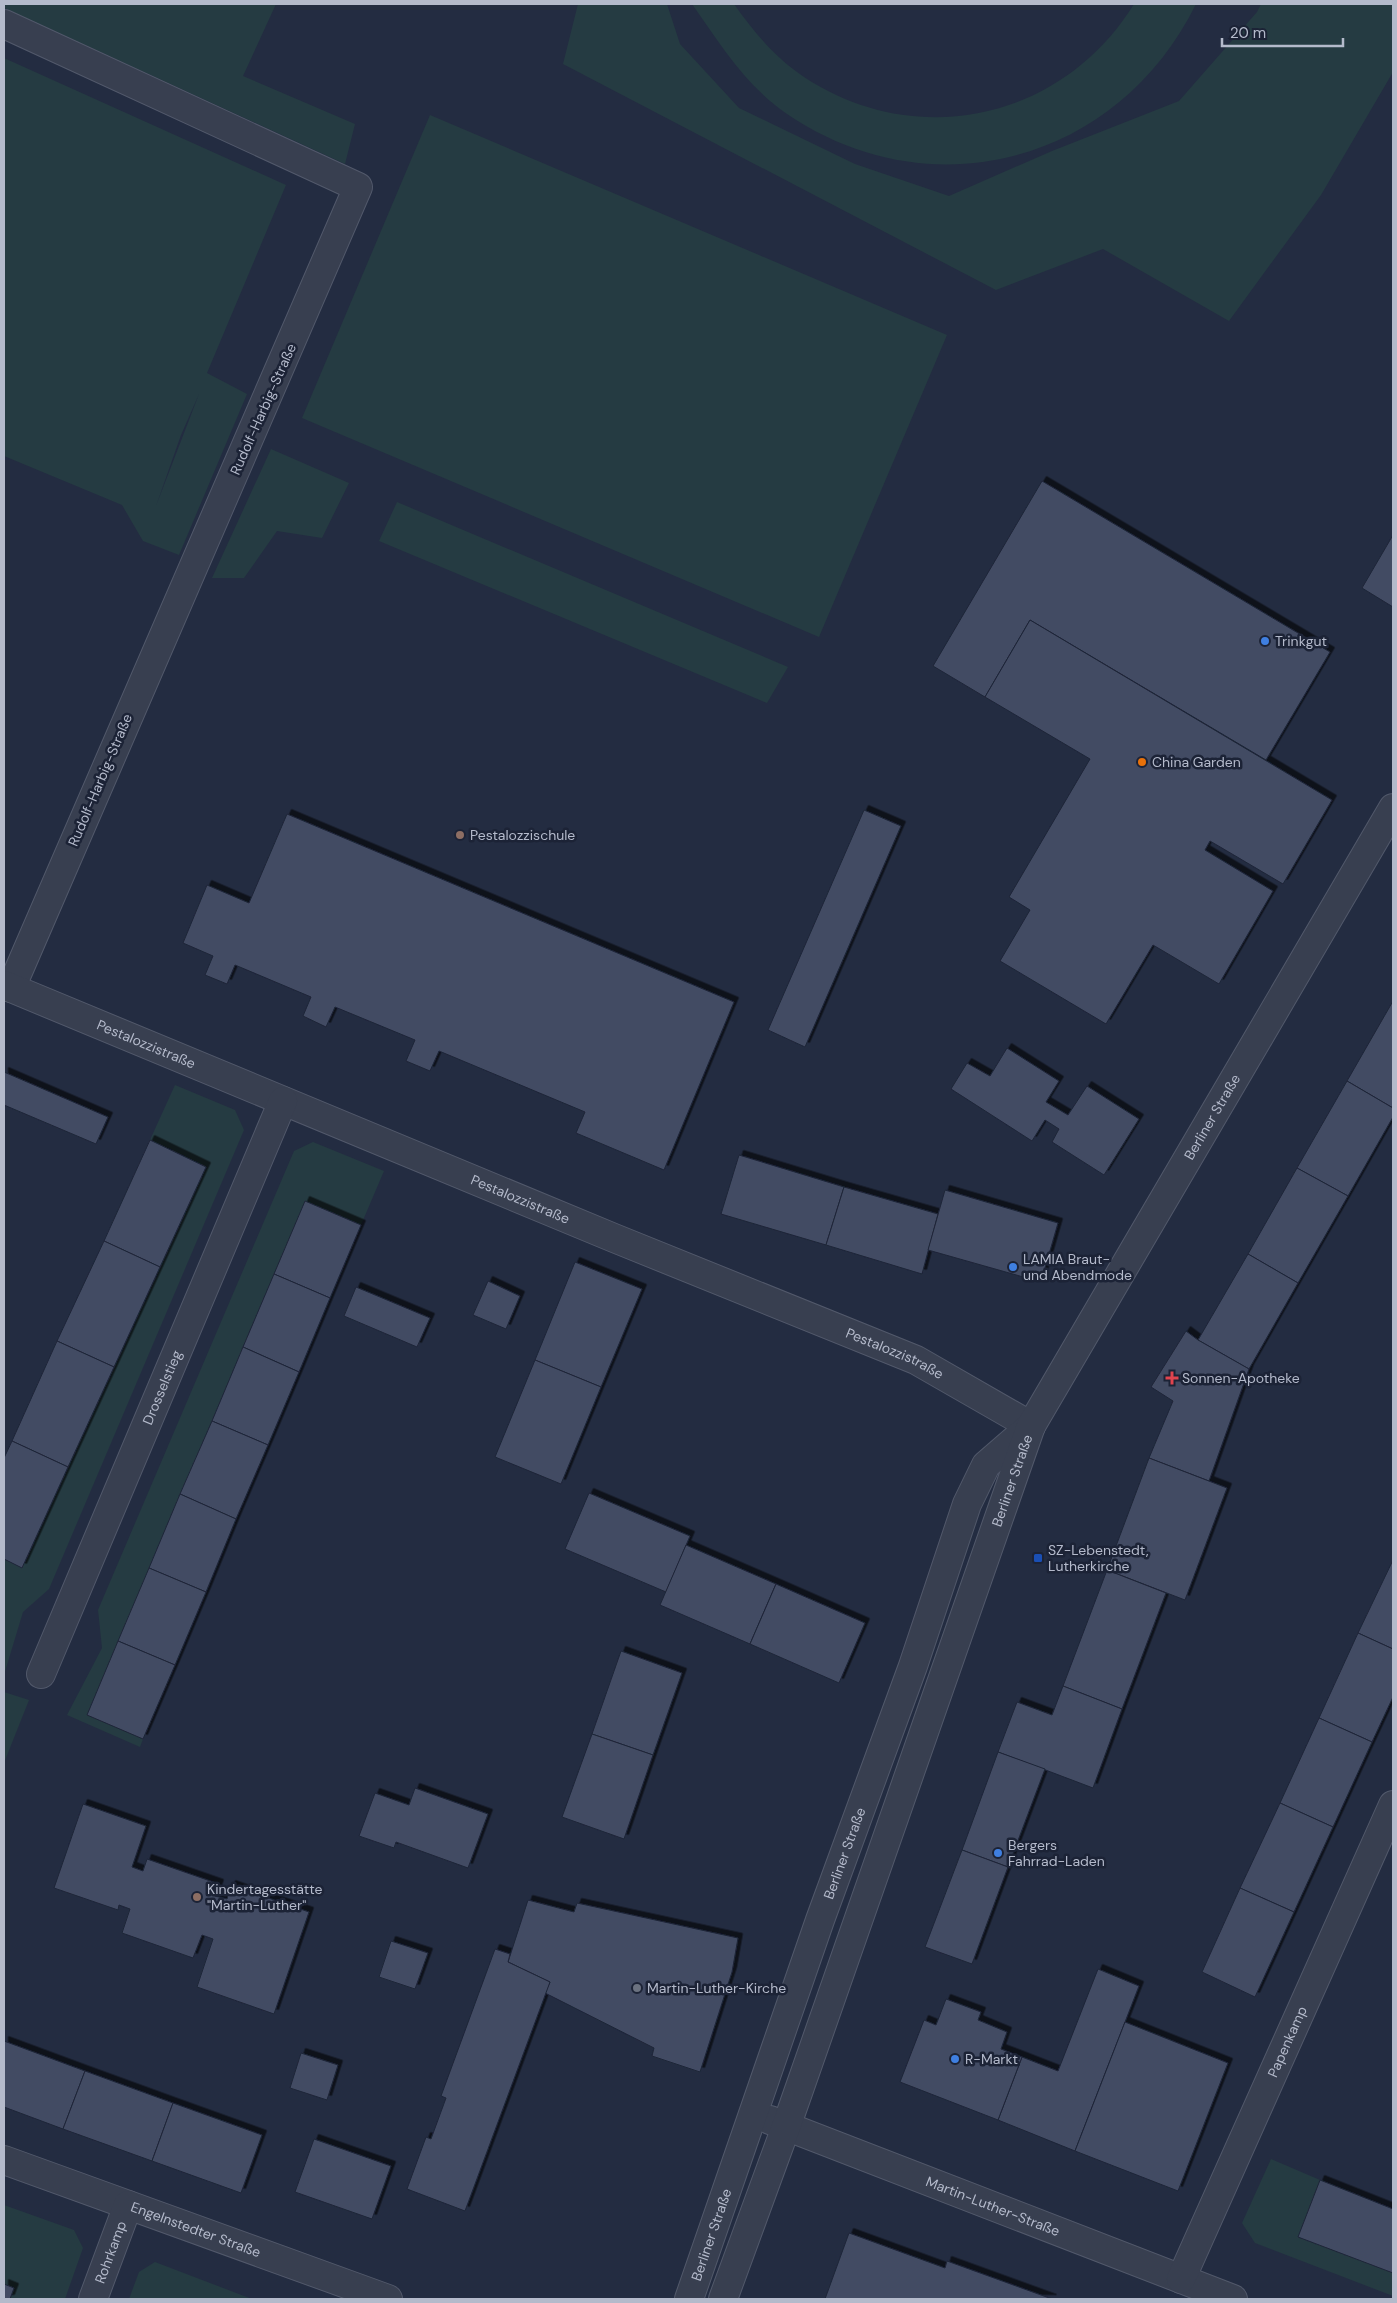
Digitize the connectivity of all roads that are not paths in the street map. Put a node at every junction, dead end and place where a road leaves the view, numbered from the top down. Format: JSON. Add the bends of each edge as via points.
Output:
{"nodes":[{"id":1,"x":4,"y":24,"type":"edge"},
{"id":2,"x":1393,"y":808,"type":"edge"},
{"id":3,"x":7,"y":986,"type":"edge"},
{"id":4,"x":283,"y":1102,"type":"junction"},
{"id":5,"x":1030,"y":1426,"type":"junction"},
{"id":6,"x":41,"y":1674,"type":"dead end"},
{"id":7,"x":1393,"y":1805,"type":"edge"},
{"id":8,"x":753,"y":2113,"type":"junction"},
{"id":9,"x":786,"y":2126,"type":"junction"},
{"id":10,"x":4,"y":2160,"type":"edge"},
{"id":11,"x":128,"y":2205,"type":"junction"},
{"id":12,"x":1181,"y":2280,"type":"junction"},
{"id":13,"x":93,"y":2299,"type":"edge"},
{"id":14,"x":388,"y":2299,"type":"edge"},
{"id":15,"x":689,"y":2299,"type":"edge"},
{"id":16,"x":723,"y":2299,"type":"edge"},
{"id":17,"x":1233,"y":2299,"type":"edge"}],
"edges":[{"from":1,"to":3,"type":"street","name":"Rudolf-Harbig-Straße","via":[[358,187]]},
{"from":2,"to":5,"type":"street","name":"Berliner Straße"},
{"from":3,"to":4,"type":"street","name":"Pestalozzistraße"},
{"from":4,"to":5,"type":"street","name":"Pestalozzistraße","via":[[916,1360]]},
{"from":4,"to":6,"type":"street","name":"Drosselstieg"},
{"from":5,"to":8,"type":"street","name":"Berliner Straße","via":[[986,1465],[967,1504],[913,1666]]},
{"from":5,"to":9,"type":"street","name":"Berliner Straße"},
{"from":7,"to":12,"type":"street","name":"Papenkamp"},
{"from":8,"to":9,"type":"street","name":"Martin-Luther-Straße"},
{"from":8,"to":15,"type":"street","name":"Berliner Straße"},
{"from":9,"to":12,"type":"street","name":"Martin-Luther-Straße"},
{"from":9,"to":16,"type":"street","name":"Berliner Straße"},
{"from":10,"to":11,"type":"street","name":"Engelnstedter Straße"},
{"from":11,"to":13,"type":"street","name":"Rohrkamp"},
{"from":11,"to":14,"type":"street","name":"Engelnstedter Straße"},
{"from":12,"to":17,"type":"street","name":"Martin-Luther-Straße"}]}
